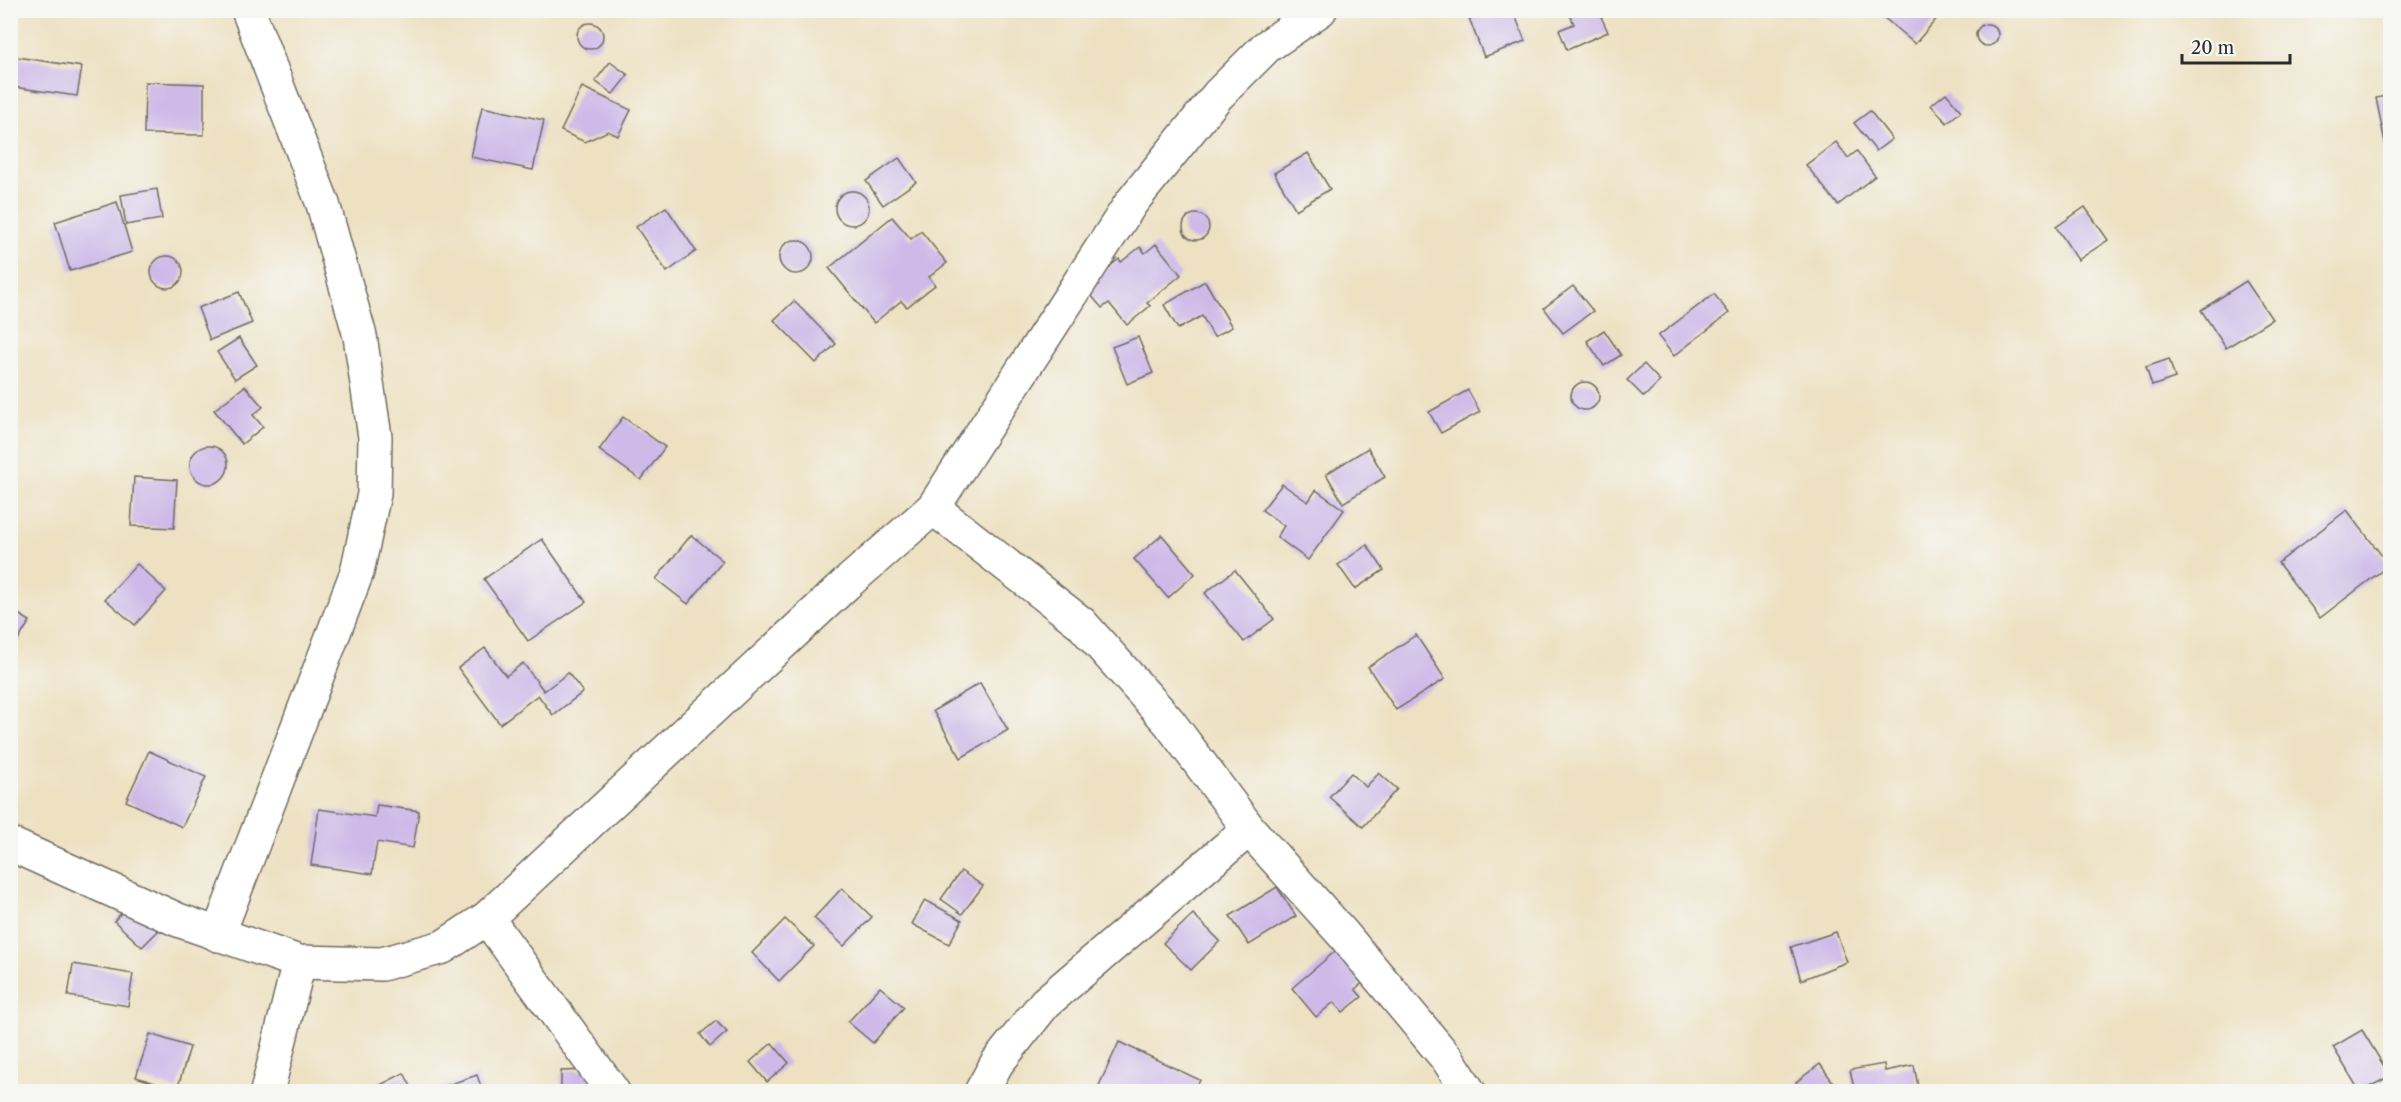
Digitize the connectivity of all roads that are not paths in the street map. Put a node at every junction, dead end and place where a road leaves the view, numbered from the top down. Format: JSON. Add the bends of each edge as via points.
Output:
{"nodes":[{"id":1,"x":248,"y":10,"type":"edge"},
{"id":2,"x":1320,"y":10,"type":"edge"},
{"id":3,"x":933,"y":508,"type":"junction"},
{"id":4,"x":1249,"y":829,"type":"junction"},
{"id":5,"x":10,"y":844,"type":"edge"},
{"id":6,"x":487,"y":918,"type":"junction"},
{"id":7,"x":218,"y":935,"type":"junction"},
{"id":8,"x":299,"y":962,"type":"junction"},
{"id":9,"x":267,"y":1092,"type":"edge"},
{"id":10,"x":613,"y":1092,"type":"edge"},
{"id":11,"x":981,"y":1092,"type":"edge"},
{"id":12,"x":1469,"y":1092,"type":"edge"}],
"edges":[{"from":1,"to":7,"type":"street","via":[[323,204],[360,336],[375,437],[374,494],[357,572]]},
{"from":2,"to":3,"type":"street","via":[[1266,47],[1226,87],[1131,203]]},
{"from":3,"to":4,"type":"street","via":[[1081,623],[1169,722]]},
{"from":3,"to":6,"type":"street"},
{"from":4,"to":11,"type":"street","via":[[1045,1003],[997,1063]]},
{"from":4,"to":12,"type":"street","via":[[1343,934],[1449,1061]]},
{"from":5,"to":7,"type":"street"},
{"from":6,"to":8,"type":"street","via":[[442,947],[382,964]]},
{"from":6,"to":10,"type":"street"},
{"from":7,"to":8,"type":"street"},
{"from":8,"to":9,"type":"street"}]}
